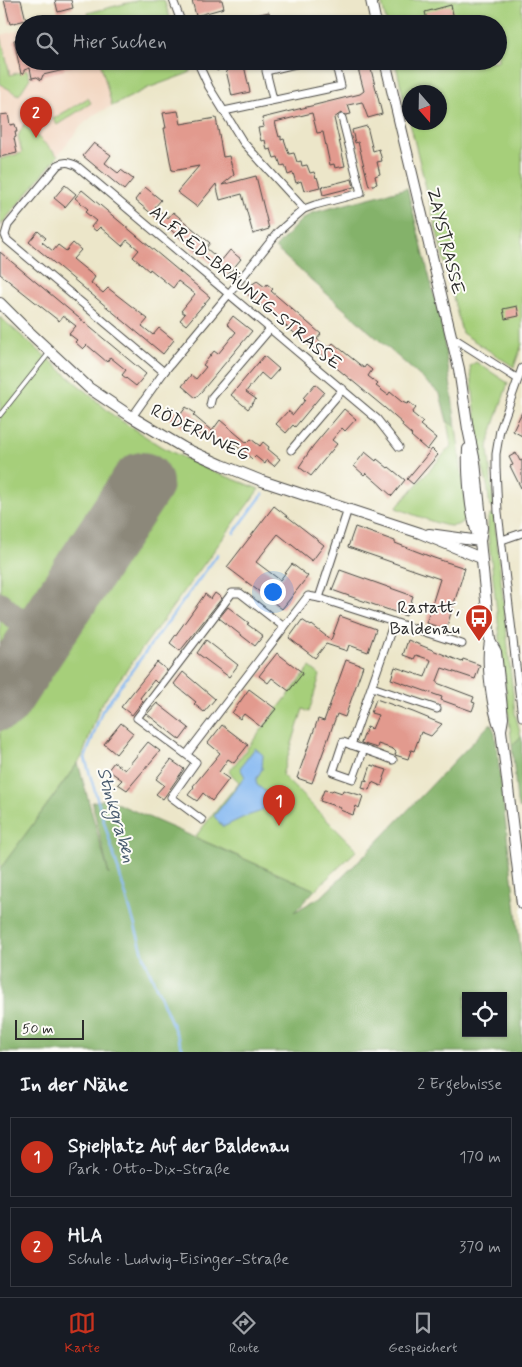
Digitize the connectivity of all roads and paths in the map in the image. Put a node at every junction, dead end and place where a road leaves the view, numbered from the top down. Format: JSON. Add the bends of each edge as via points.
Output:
{"nodes":[{"id":1,"x":173,"y":0,"type":"edge"},
{"id":2,"x":370,"y":0,"type":"edge"},
{"id":3,"x":179,"y":15,"type":"edge"},
{"id":4,"x":374,"y":15,"type":"edge"},
{"id":5,"x":202,"y":70,"type":"edge"},
{"id":6,"x":270,"y":70,"type":"edge"},
{"id":7,"x":337,"y":70,"type":"edge"},
{"id":8,"x":386,"y":70,"type":"edge"},
{"id":9,"x":273,"y":99,"type":"junction"},
{"id":10,"x":224,"y":111,"type":"junction"},
{"id":11,"x":342,"y":118,"type":"dead end"},
{"id":12,"x":304,"y":209,"type":"junction"},
{"id":13,"x":228,"y":295,"type":"junction"},
{"id":14,"x":0,"y":303,"type":"edge"},
{"id":15,"x":270,"y":329,"type":"junction"},
{"id":16,"x":452,"y":337,"type":"junction"},
{"id":17,"x":50,"y":352,"type":"junction"},
{"id":18,"x":522,"y":368,"type":"edge"},
{"id":19,"x":164,"y":372,"type":"junction"},
{"id":20,"x":518,"y":379,"type":"junction"},
{"id":21,"x":343,"y":389,"type":"junction"},
{"id":22,"x":210,"y":405,"type":"dead end"},
{"id":23,"x":0,"y":415,"type":"edge"},
{"id":24,"x":132,"y":417,"type":"junction"},
{"id":25,"x":399,"y":447,"type":"dead end"},
{"id":26,"x":291,"y":450,"type":"dead end"},
{"id":27,"x":348,"y":509,"type":"junction"},
{"id":28,"x":420,"y":533,"type":"junction"},
{"id":29,"x":522,"y":533,"type":"edge"},
{"id":30,"x":502,"y":540,"type":"junction"},
{"id":31,"x":480,"y":541,"type":"junction"},
{"id":32,"x":482,"y":558,"type":"junction"},
{"id":33,"x":320,"y":598,"type":"junction"},
{"id":34,"x":394,"y":622,"type":"junction"},
{"id":35,"x":284,"y":627,"type":"junction"},
{"id":36,"x":462,"y":644,"type":"dead end"},
{"id":37,"x":372,"y":687,"type":"junction"},
{"id":38,"x":437,"y":709,"type":"dead end"},
{"id":39,"x":522,"y":717,"type":"edge"},
{"id":40,"x":351,"y":745,"type":"junction"},
{"id":41,"x":364,"y":749,"type":"junction"},
{"id":42,"x":187,"y":754,"type":"junction"},
{"id":43,"x":393,"y":760,"type":"dead end"},
{"id":44,"x":202,"y":820,"type":"dead end"},
{"id":45,"x":522,"y":904,"type":"edge"}],
"edges":[{"from":1,"to":3,"type":"street"},
{"from":2,"to":4,"type":"street"},
{"from":5,"to":10,"type":"street"},
{"from":6,"to":9,"type":"street","via":[[266,71]]},
{"from":7,"to":9,"type":"street","via":[[341,86]]},
{"from":8,"to":16,"type":"street","name":"ZAYSTRASSE"},
{"from":9,"to":10,"type":"street"},
{"from":10,"to":12,"type":"street","via":[[243,142]]},
{"from":11,"to":12,"type":"street","via":[[361,193]]},
{"from":12,"to":13,"type":"street","via":[[278,232]]},
{"from":13,"to":15,"type":"street","name":"ALFRED-BRÄUNIG-STRASSE"},
{"from":13,"to":19,"type":"street"},
{"from":13,"to":19,"type":"street","name":"ALFRED-BRÄUNIG-STRASSE","via":[[70,162],[58,166],[8,226],[5,230],[7,240]]},
{"from":14,"to":17,"type":"street","name":"RÖDERNWEG"},
{"from":15,"to":21,"type":"street","name":"ALFRED-BRÄUNIG-STRASSE"},
{"from":15,"to":22,"type":"street","via":[[212,397]]},
{"from":16,"to":20,"type":"street"},
{"from":16,"to":31,"type":"street","name":"ZAYSTRASSE","via":[[475,462],[482,528]]},
{"from":17,"to":23,"type":"lane"},
{"from":17,"to":24,"type":"street","name":"RÖDERNWEG","via":[[89,388]]},
{"from":18,"to":20,"type":"street"},
{"from":19,"to":24,"type":"street"},
{"from":20,"to":30,"type":"street","via":[[500,430],[496,454]]},
{"from":21,"to":25,"type":"street","name":"ALFRED-BRÄUNIG-STRASSE","via":[[378,419]]},
{"from":21,"to":26,"type":"street"},
{"from":24,"to":27,"type":"street","name":"RÖDERNWEG","via":[[222,466]]},
{"from":27,"to":28,"type":"street","name":"RÖDERNWEG"},
{"from":27,"to":33,"type":"street"},
{"from":28,"to":31,"type":"street","name":"RÖDERNWEG"},
{"from":28,"to":32,"type":"street","name":"RÖDERNWEG"},
{"from":29,"to":30,"type":"street"},
{"from":30,"to":39,"type":"street"},
{"from":31,"to":32,"type":"street","name":"ZAYSTRASSE"},
{"from":32,"to":45,"type":"street","name":"ZAYSTRASSE","via":[[489,662],[496,720],[501,730]]},
{"from":33,"to":34,"type":"street"},
{"from":33,"to":35,"type":"street","via":[[308,596]]},
{"from":34,"to":36,"type":"street"},
{"from":34,"to":37,"type":"street"},
{"from":35,"to":42,"type":"street"},
{"from":35,"to":42,"type":"street","via":[[240,593],[232,593],[137,718]]},
{"from":37,"to":38,"type":"street"},
{"from":37,"to":40,"type":"street"},
{"from":40,"to":41,"type":"street"},
{"from":40,"to":41,"type":"street","via":[[343,742],[333,772],[353,779]]},
{"from":41,"to":43,"type":"street"},
{"from":42,"to":44,"type":"street","via":[[196,762],[171,797]]}]}
